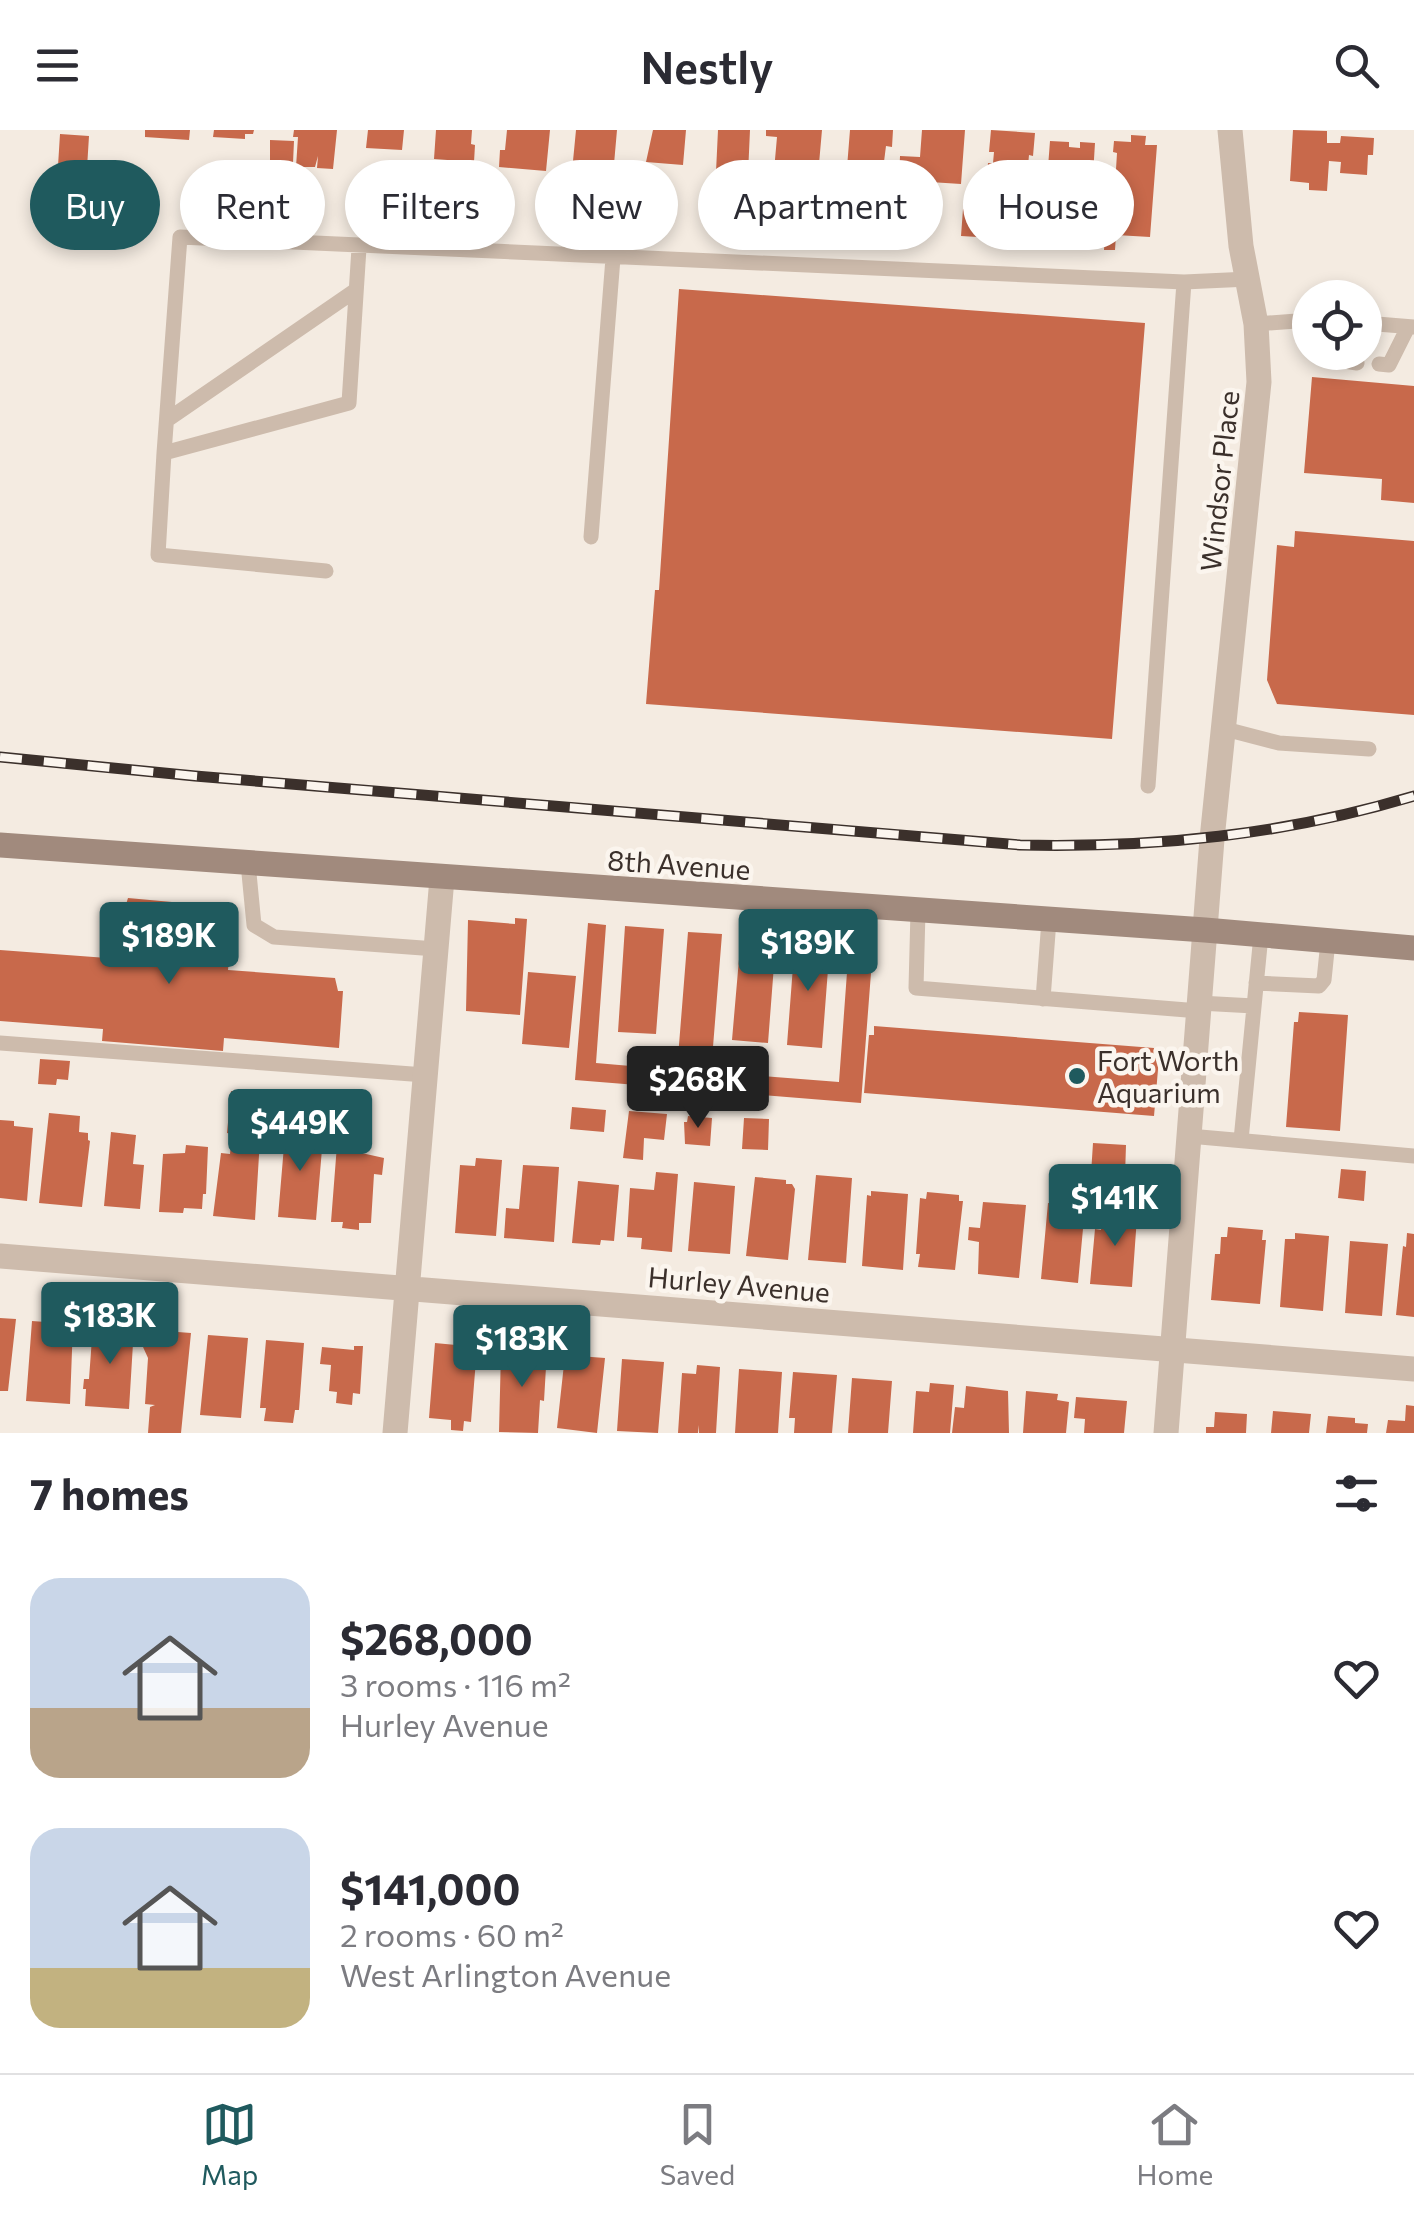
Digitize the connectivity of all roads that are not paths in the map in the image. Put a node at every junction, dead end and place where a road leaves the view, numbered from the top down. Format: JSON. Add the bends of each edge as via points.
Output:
{"nodes":[{"id":1,"x":1230,"y":130,"type":"edge"},
{"id":2,"x":345,"y":247,"type":"edge"},
{"id":3,"x":358,"y":250,"type":"edge"},
{"id":4,"x":409,"y":250,"type":"edge"},
{"id":5,"x":613,"y":258,"type":"junction"},
{"id":6,"x":1249,"y":279,"type":"junction"},
{"id":7,"x":1184,"y":282,"type":"junction"},
{"id":8,"x":356,"y":290,"type":"junction"},
{"id":9,"x":1292,"y":321,"type":"edge"},
{"id":10,"x":1256,"y":324,"type":"junction"},
{"id":11,"x":1382,"y":324,"type":"edge"},
{"id":12,"x":1411,"y":327,"type":"edge"},
{"id":13,"x":1382,"y":364,"type":"edge"},
{"id":14,"x":167,"y":420,"type":"junction"},
{"id":15,"x":164,"y":453,"type":"junction"},
{"id":16,"x":591,"y":537,"type":"dead end"},
{"id":17,"x":326,"y":571,"type":"dead end"},
{"id":18,"x":1224,"y":730,"type":"junction"},
{"id":19,"x":1369,"y":749,"type":"dead end"},
{"id":20,"x":1148,"y":786,"type":"dead end"},
{"id":21,"x":0,"y":845,"type":"edge"},
{"id":22,"x":248,"y":864,"type":"junction"},
{"id":23,"x":442,"y":878,"type":"junction"},
{"id":24,"x":918,"y":911,"type":"junction"},
{"id":25,"x":1049,"y":920,"type":"junction"},
{"id":26,"x":1205,"y":930,"type":"junction"},
{"id":27,"x":1261,"y":935,"type":"junction"},
{"id":28,"x":1328,"y":941,"type":"junction"},
{"id":29,"x":1414,"y":948,"type":"edge"},
{"id":30,"x":436,"y":949,"type":"junction"},
{"id":31,"x":1256,"y":983,"type":"junction"},
{"id":32,"x":1043,"y":998,"type":"junction"},
{"id":33,"x":1254,"y":1006,"type":"junction"},
{"id":34,"x":1199,"y":1007,"type":"junction"},
{"id":35,"x":0,"y":1043,"type":"edge"},
{"id":36,"x":425,"y":1076,"type":"junction"},
{"id":37,"x":1189,"y":1136,"type":"junction"},
{"id":38,"x":1241,"y":1140,"type":"junction"},
{"id":39,"x":1414,"y":1156,"type":"edge"},
{"id":40,"x":0,"y":1256,"type":"edge"},
{"id":41,"x":407,"y":1286,"type":"junction"},
{"id":42,"x":1172,"y":1349,"type":"junction"},
{"id":43,"x":1414,"y":1369,"type":"edge"},
{"id":44,"x":395,"y":1433,"type":"edge"},
{"id":45,"x":1166,"y":1433,"type":"edge"}],
"edges":[{"from":1,"to":6,"type":"street","name":"Windsor Place"},
{"from":2,"to":14,"type":"lane","via":[[180,237]]},
{"from":3,"to":8,"type":"lane"},
{"from":4,"to":5,"type":"lane"},
{"from":5,"to":7,"type":"lane"},
{"from":5,"to":16,"type":"lane"},
{"from":6,"to":7,"type":"lane"},
{"from":6,"to":10,"type":"street","name":"Windsor Place"},
{"from":7,"to":20,"type":"lane"},
{"from":8,"to":14,"type":"lane"},
{"from":8,"to":15,"type":"lane","via":[[348,403]]},
{"from":9,"to":10,"type":"lane"},
{"from":10,"to":18,"type":"street","name":"Windsor Place","via":[[1260,382]]},
{"from":11,"to":12,"type":"lane"},
{"from":12,"to":13,"type":"lane","via":[[1389,365]]},
{"from":14,"to":15,"type":"lane"},
{"from":15,"to":17,"type":"lane","via":[[158,555]]},
{"from":18,"to":19,"type":"lane"},
{"from":18,"to":26,"type":"street","name":"Windsor Place"},
{"from":21,"to":22,"type":"main road","name":"8th Avenue"},
{"from":22,"to":23,"type":"main road","name":"8th Avenue"},
{"from":22,"to":30,"type":"lane","via":[[254,925],[262,933]]},
{"from":23,"to":24,"type":"main road","name":"8th Avenue"},
{"from":23,"to":30,"type":"street"},
{"from":24,"to":25,"type":"main road","name":"8th Avenue"},
{"from":24,"to":32,"type":"lane","via":[[916,988]]},
{"from":25,"to":26,"type":"main road","name":"8th Avenue"},
{"from":25,"to":32,"type":"lane"},
{"from":26,"to":27,"type":"main road","name":"8th Avenue"},
{"from":26,"to":34,"type":"street","name":"Windsor Place"},
{"from":27,"to":28,"type":"main road","name":"8th Avenue"},
{"from":27,"to":31,"type":"lane"},
{"from":28,"to":29,"type":"main road","name":"8th Avenue"},
{"from":28,"to":31,"type":"lane","via":[[1320,986]]},
{"from":30,"to":36,"type":"street"},
{"from":31,"to":33,"type":"lane"},
{"from":32,"to":34,"type":"lane"},
{"from":33,"to":34,"type":"lane"},
{"from":33,"to":38,"type":"lane"},
{"from":34,"to":37,"type":"street","name":"Windsor Place"},
{"from":35,"to":36,"type":"lane"},
{"from":36,"to":41,"type":"street"},
{"from":37,"to":38,"type":"lane"},
{"from":37,"to":42,"type":"street","name":"Windsor Place"},
{"from":38,"to":39,"type":"lane"},
{"from":40,"to":41,"type":"street","name":"Hurley Avenue"},
{"from":41,"to":42,"type":"street","name":"Hurley Avenue"},
{"from":41,"to":44,"type":"street"},
{"from":42,"to":43,"type":"street","name":"Hurley Avenue"},
{"from":42,"to":45,"type":"street","name":"Windsor Place"}]}
